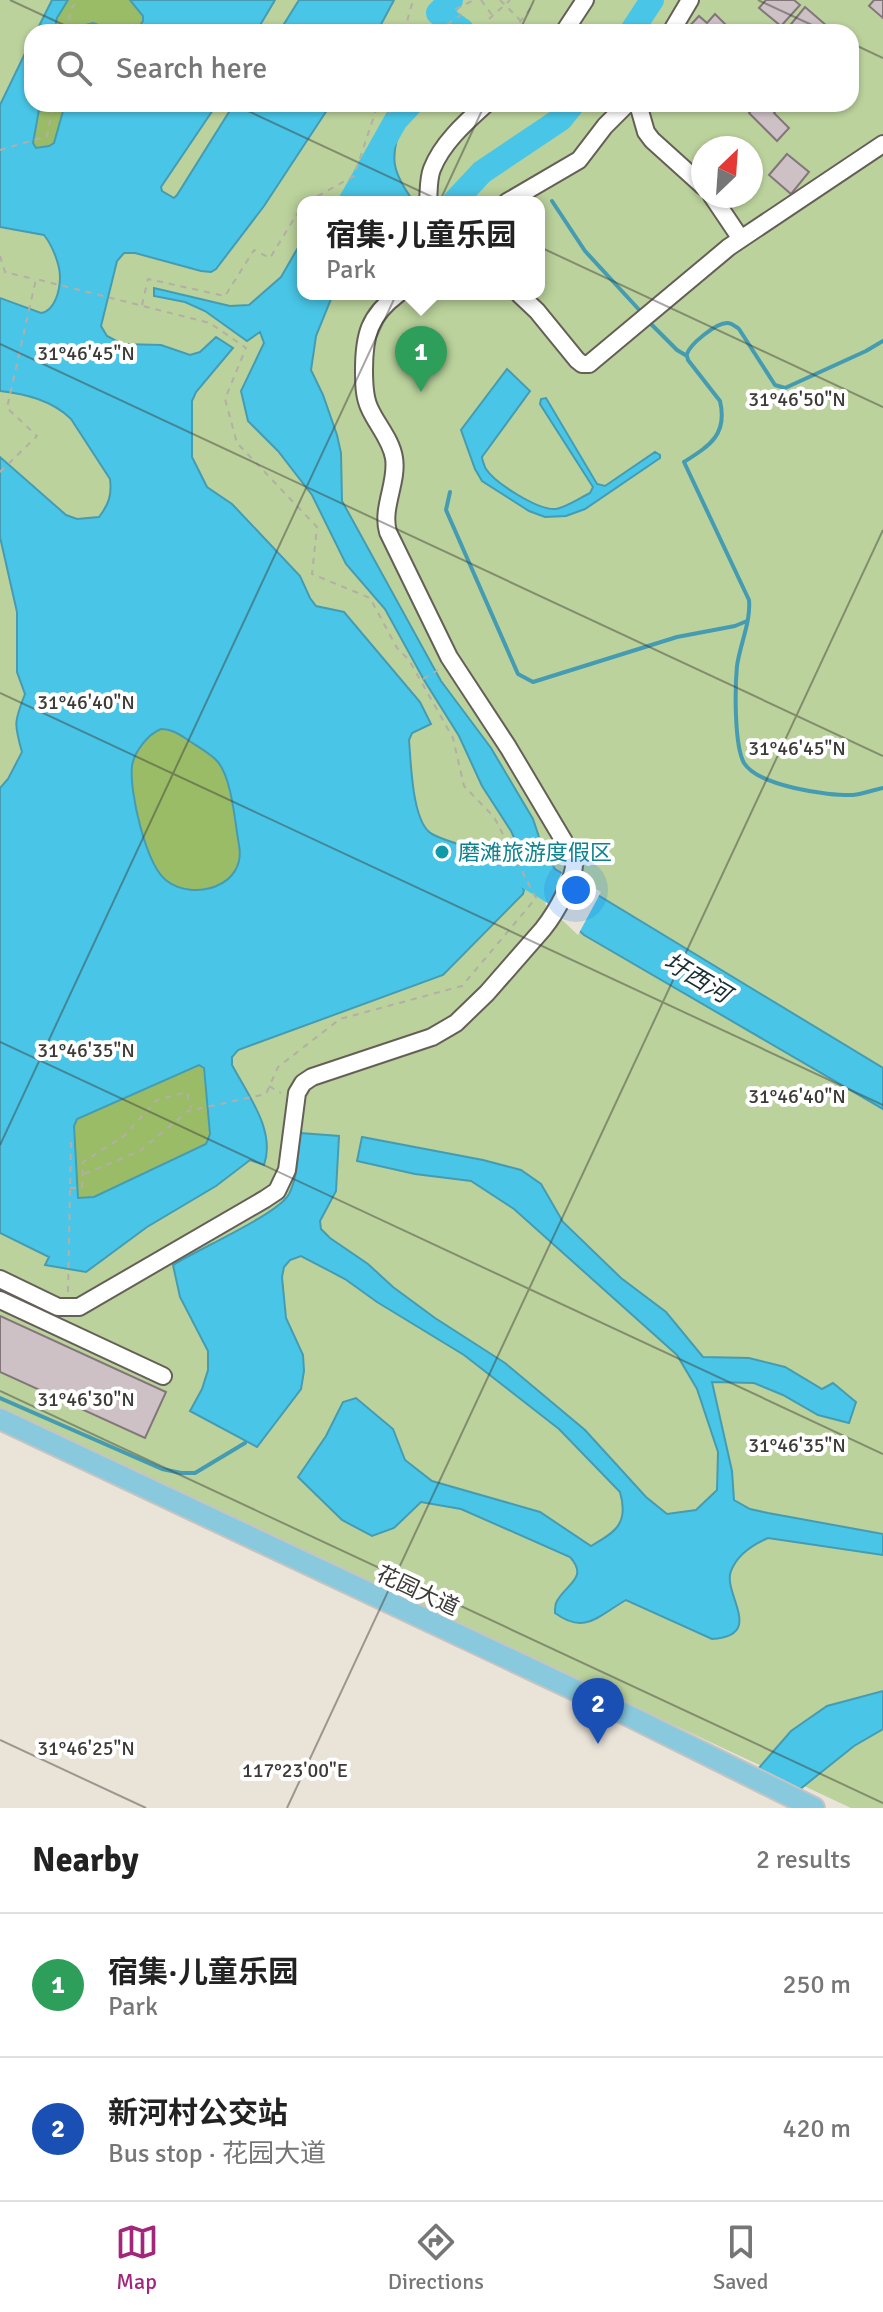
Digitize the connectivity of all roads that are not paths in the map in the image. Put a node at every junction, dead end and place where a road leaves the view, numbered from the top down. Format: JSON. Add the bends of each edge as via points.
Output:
{"nodes":[{"id":1,"x":585,"y":0,"type":"edge"},
{"id":2,"x":690,"y":0,"type":"edge"},
{"id":3,"x":569,"y":24,"type":"edge"},
{"id":4,"x":676,"y":24,"type":"edge"},
{"id":5,"x":477,"y":112,"type":"edge"},
{"id":6,"x":619,"y":112,"type":"edge"},
{"id":7,"x":640,"y":112,"type":"edge"},
{"id":8,"x":883,"y":144,"type":"edge"},
{"id":9,"x":691,"y":175,"type":"edge"},
{"id":10,"x":429,"y":196,"type":"edge"},
{"id":11,"x":517,"y":196,"type":"edge"},
{"id":12,"x":720,"y":208,"type":"edge"},
{"id":13,"x":741,"y":239,"type":"junction"},
{"id":14,"x":391,"y":300,"type":"edge"},
{"id":15,"x":525,"y":300,"type":"edge"},
{"id":16,"x":0,"y":1279,"type":"edge"},
{"id":17,"x":0,"y":1300,"type":"edge"},
{"id":18,"x":68,"y":1309,"type":"junction"},
{"id":19,"x":65,"y":1338,"type":"junction"},
{"id":20,"x":163,"y":1376,"type":"dead end"},
{"id":21,"x":0,"y":1419,"type":"edge"},
{"id":22,"x":0,"y":1431,"type":"edge"},
{"id":23,"x":800,"y":1806,"type":"edge"}],
"edges":[{"from":1,"to":3,"type":"street"},
{"from":2,"to":4,"type":"street"},
{"from":5,"to":10,"type":"street","via":[[432,168]]},
{"from":6,"to":11,"type":"street","via":[[579,160]]},
{"from":7,"to":9,"type":"street","via":[[652,140]]},
{"from":8,"to":13,"type":"street"},
{"from":12,"to":13,"type":"street"},
{"from":13,"to":15,"type":"street","via":[[589,364],[577,360]]},
{"from":14,"to":18,"type":"street","via":[[367,334],[364,353],[365,393],[395,462],[385,519],[388,532],[453,662],[574,858],[573,874],[551,920],[456,1023],[432,1037],[303,1083],[297,1093],[287,1170],[277,1191],[89,1303]]},
{"from":16,"to":18,"type":"street"},
{"from":17,"to":19,"type":"street"},
{"from":18,"to":19,"type":"street"},
{"from":19,"to":20,"type":"street"},
{"from":21,"to":23,"type":"main road","name":"花园大道","via":[[609,1706]]},
{"from":22,"to":23,"type":"main road","name":"花园大道"}]}
